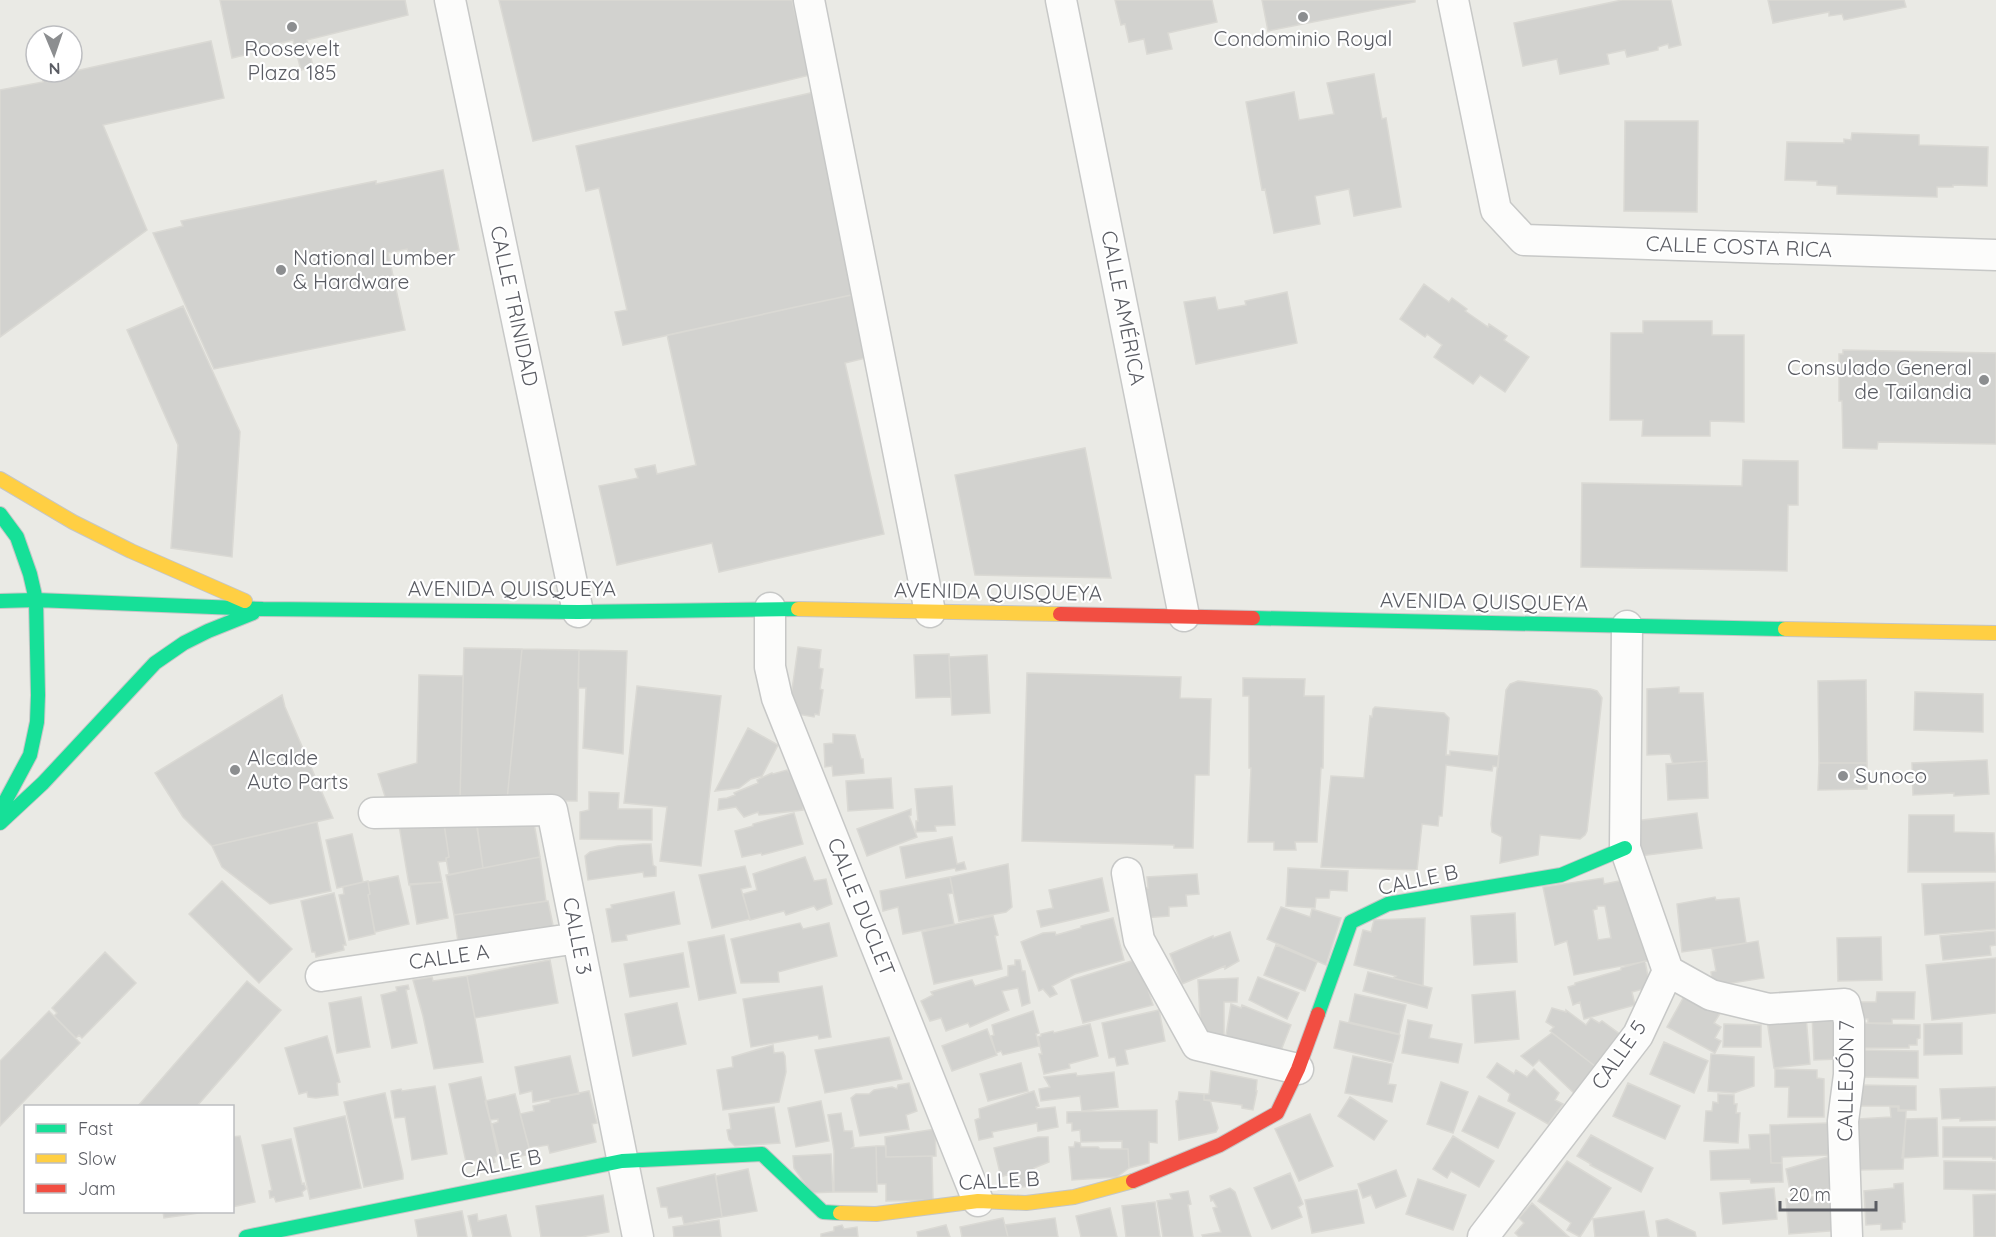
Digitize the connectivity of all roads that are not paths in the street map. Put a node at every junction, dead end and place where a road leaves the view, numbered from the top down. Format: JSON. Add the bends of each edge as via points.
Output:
{"nodes":[{"id":1,"x":450,"y":0,"type":"edge"},
{"id":2,"x":809,"y":0,"type":"edge"},
{"id":3,"x":1061,"y":0,"type":"edge"},
{"id":4,"x":1453,"y":0,"type":"edge"},
{"id":5,"x":1996,"y":255,"type":"edge"},
{"id":6,"x":0,"y":479,"type":"edge"},
{"id":7,"x":0,"y":514,"type":"edge"},
{"id":8,"x":36,"y":600,"type":"junction"},
{"id":9,"x":0,"y":601,"type":"edge"},
{"id":10,"x":770,"y":608,"type":"junction"},
{"id":11,"x":263,"y":609,"type":"junction"},
{"id":12,"x":578,"y":612,"type":"junction"},
{"id":13,"x":930,"y":612,"type":"junction"},
{"id":14,"x":1184,"y":616,"type":"junction"},
{"id":15,"x":1626,"y":626,"type":"junction"},
{"id":16,"x":1996,"y":633,"type":"edge"},
{"id":17,"x":0,"y":811,"type":"edge"},
{"id":18,"x":374,"y":813,"type":"dead end"},
{"id":19,"x":0,"y":823,"type":"edge"},
{"id":20,"x":1625,"y":848,"type":"junction"},
{"id":21,"x":1127,"y":873,"type":"dead end"},
{"id":22,"x":578,"y":938,"type":"junction"},
{"id":23,"x":1668,"y":971,"type":"junction"},
{"id":24,"x":321,"y":976,"type":"dead end"},
{"id":25,"x":1298,"y":1069,"type":"junction"},
{"id":26,"x":622,"y":1161,"type":"junction"},
{"id":27,"x":978,"y":1201,"type":"junction"},
{"id":28,"x":246,"y":1237,"type":"edge"},
{"id":29,"x":638,"y":1237,"type":"edge"},
{"id":30,"x":1483,"y":1237,"type":"edge"},
{"id":31,"x":1847,"y":1237,"type":"edge"}],
"edges":[{"from":1,"to":12,"type":"street","name":"CALLE TRINIDAD"},
{"from":2,"to":13,"type":"street"},
{"from":3,"to":14,"type":"street","name":"CALLE AMÉRICA"},
{"from":4,"to":5,"type":"street","name":"CALLE COSTA RICA","via":[[1496,210],[1524,240]]},
{"from":6,"to":11,"type":"street","via":[[131,551]]},
{"from":7,"to":8,"type":"street","via":[[17,537]]},
{"from":8,"to":9,"type":"street","name":"AVENIDA QUISQUEYA"},
{"from":8,"to":11,"type":"street","name":"AVENIDA QUISQUEYA"},
{"from":8,"to":17,"type":"street","via":[[37,722],[30,755]]},
{"from":10,"to":12,"type":"street","name":"AVENIDA QUISQUEYA"},
{"from":10,"to":13,"type":"street","name":"AVENIDA QUISQUEYA"},
{"from":10,"to":27,"type":"street","name":"CALLE DUCLET","via":[[770,667],[777,698]]},
{"from":11,"to":12,"type":"street","name":"AVENIDA QUISQUEYA"},
{"from":11,"to":19,"type":"street","via":[[184,643],[155,663],[43,783]]},
{"from":13,"to":14,"type":"street","name":"AVENIDA QUISQUEYA"},
{"from":14,"to":15,"type":"street","name":"AVENIDA QUISQUEYA"},
{"from":15,"to":16,"type":"street","name":"AVENIDA QUISQUEYA"},
{"from":15,"to":20,"type":"street"},
{"from":18,"to":22,"type":"street","name":"CALLE 3","via":[[552,810]]},
{"from":20,"to":23,"type":"street"},
{"from":20,"to":25,"type":"street","name":"CALLE B","via":[[1561,874],[1388,904],[1351,922]]},
{"from":21,"to":25,"type":"street","via":[[1138,940],[1197,1046]]},
{"from":22,"to":24,"type":"street","name":"CALLE A"},
{"from":22,"to":26,"type":"street","name":"CALLE 3"},
{"from":23,"to":30,"type":"street","name":"CALLE 5","via":[[1638,1035]]},
{"from":23,"to":31,"type":"street","name":"CALLEJÓN 7","via":[[1711,995],[1770,1009],[1845,1004],[1849,1021],[1849,1075],[1843,1121]]},
{"from":25,"to":27,"type":"street","name":"CALLE B","via":[[1277,1113],[1220,1145],[1126,1184],[1074,1197],[1026,1203]]},
{"from":26,"to":27,"type":"street","name":"CALLE B","via":[[762,1154],[823,1212],[876,1214]]},
{"from":26,"to":28,"type":"street","name":"CALLE B"},
{"from":26,"to":29,"type":"street","name":"CALLE 3"}]}
